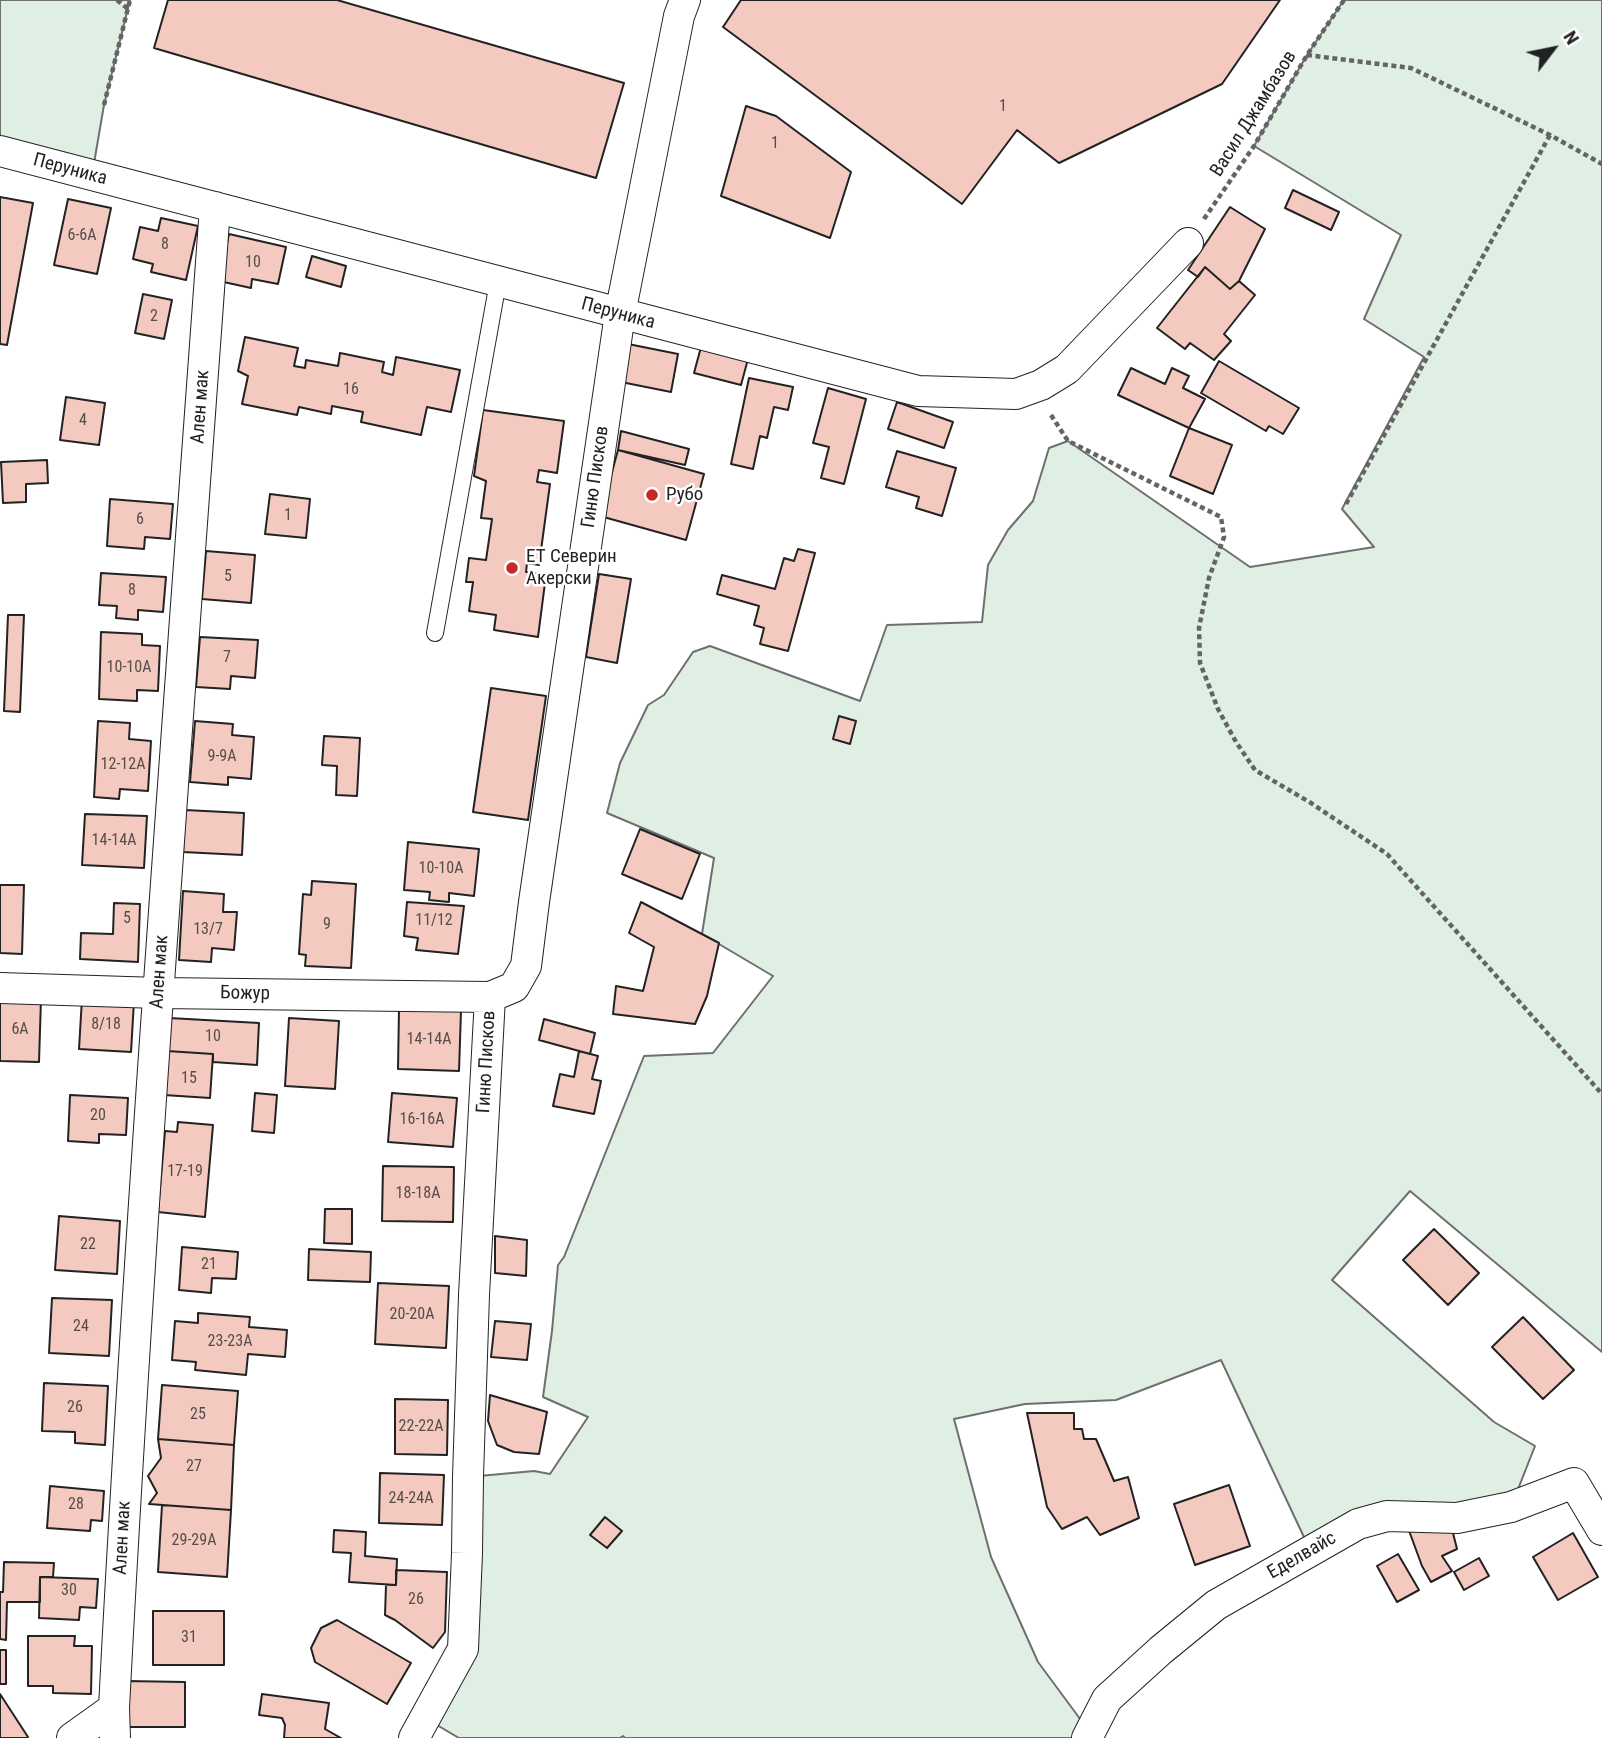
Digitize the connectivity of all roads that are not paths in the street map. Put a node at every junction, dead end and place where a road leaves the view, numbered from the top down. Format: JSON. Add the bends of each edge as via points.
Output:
{"nodes":[{"id":1,"x":685,"y":0,"type":"edge"},
{"id":2,"x":0,"y":151,"type":"edge"},
{"id":3,"x":215,"y":207,"type":"junction"},
{"id":4,"x":1188,"y":243,"type":"road end"},
{"id":5,"x":498,"y":282,"type":"junction"},
{"id":6,"x":620,"y":314,"type":"junction"},
{"id":7,"x":436,"y":634,"type":"dead end"},
{"id":8,"x":0,"y":988,"type":"edge"},
{"id":9,"x":159,"y":993,"type":"junction"},
{"id":10,"x":490,"y":997,"type":"junction"},
{"id":11,"x":1602,"y":1530,"type":"edge"},
{"id":12,"x":114,"y":1708,"type":"junction"},
{"id":13,"x":72,"y":1738,"type":"edge"},
{"id":14,"x":115,"y":1738,"type":"edge"},
{"id":15,"x":414,"y":1738,"type":"edge"},
{"id":16,"x":1087,"y":1738,"type":"edge"}],
"edges":[{"from":1,"to":6,"type":"street","name":"Гиню Писков"},
{"from":2,"to":3,"type":"street","name":"Перуника"},
{"from":3,"to":5,"type":"street","name":"Перуника"},
{"from":3,"to":9,"type":"street","name":"Ален мак"},
{"from":4,"to":6,"type":"street","name":"Перуника","via":[[1067,369],[1016,394],[918,391]]},
{"from":5,"to":6,"type":"street","name":"Перуника"},
{"from":5,"to":7,"type":"lane"},
{"from":6,"to":10,"type":"street","name":"Гиню Писков","via":[[526,966],[514,987]]},
{"from":8,"to":9,"type":"street","name":"Божур"},
{"from":9,"to":10,"type":"street","name":"Божур"},
{"from":9,"to":12,"type":"street","name":"Ален мак"},
{"from":10,"to":15,"type":"street","name":"Гиню Писков","via":[[474,1295],[463,1648]]},
{"from":11,"to":16,"type":"street","name":"Еделвайс","via":[[1574,1483],[1511,1507],[1457,1518],[1387,1516],[1358,1524],[1216,1605],[1107,1699]]},
{"from":12,"to":13,"type":"street"},
{"from":12,"to":14,"type":"street","name":"Ален мак"}]}
